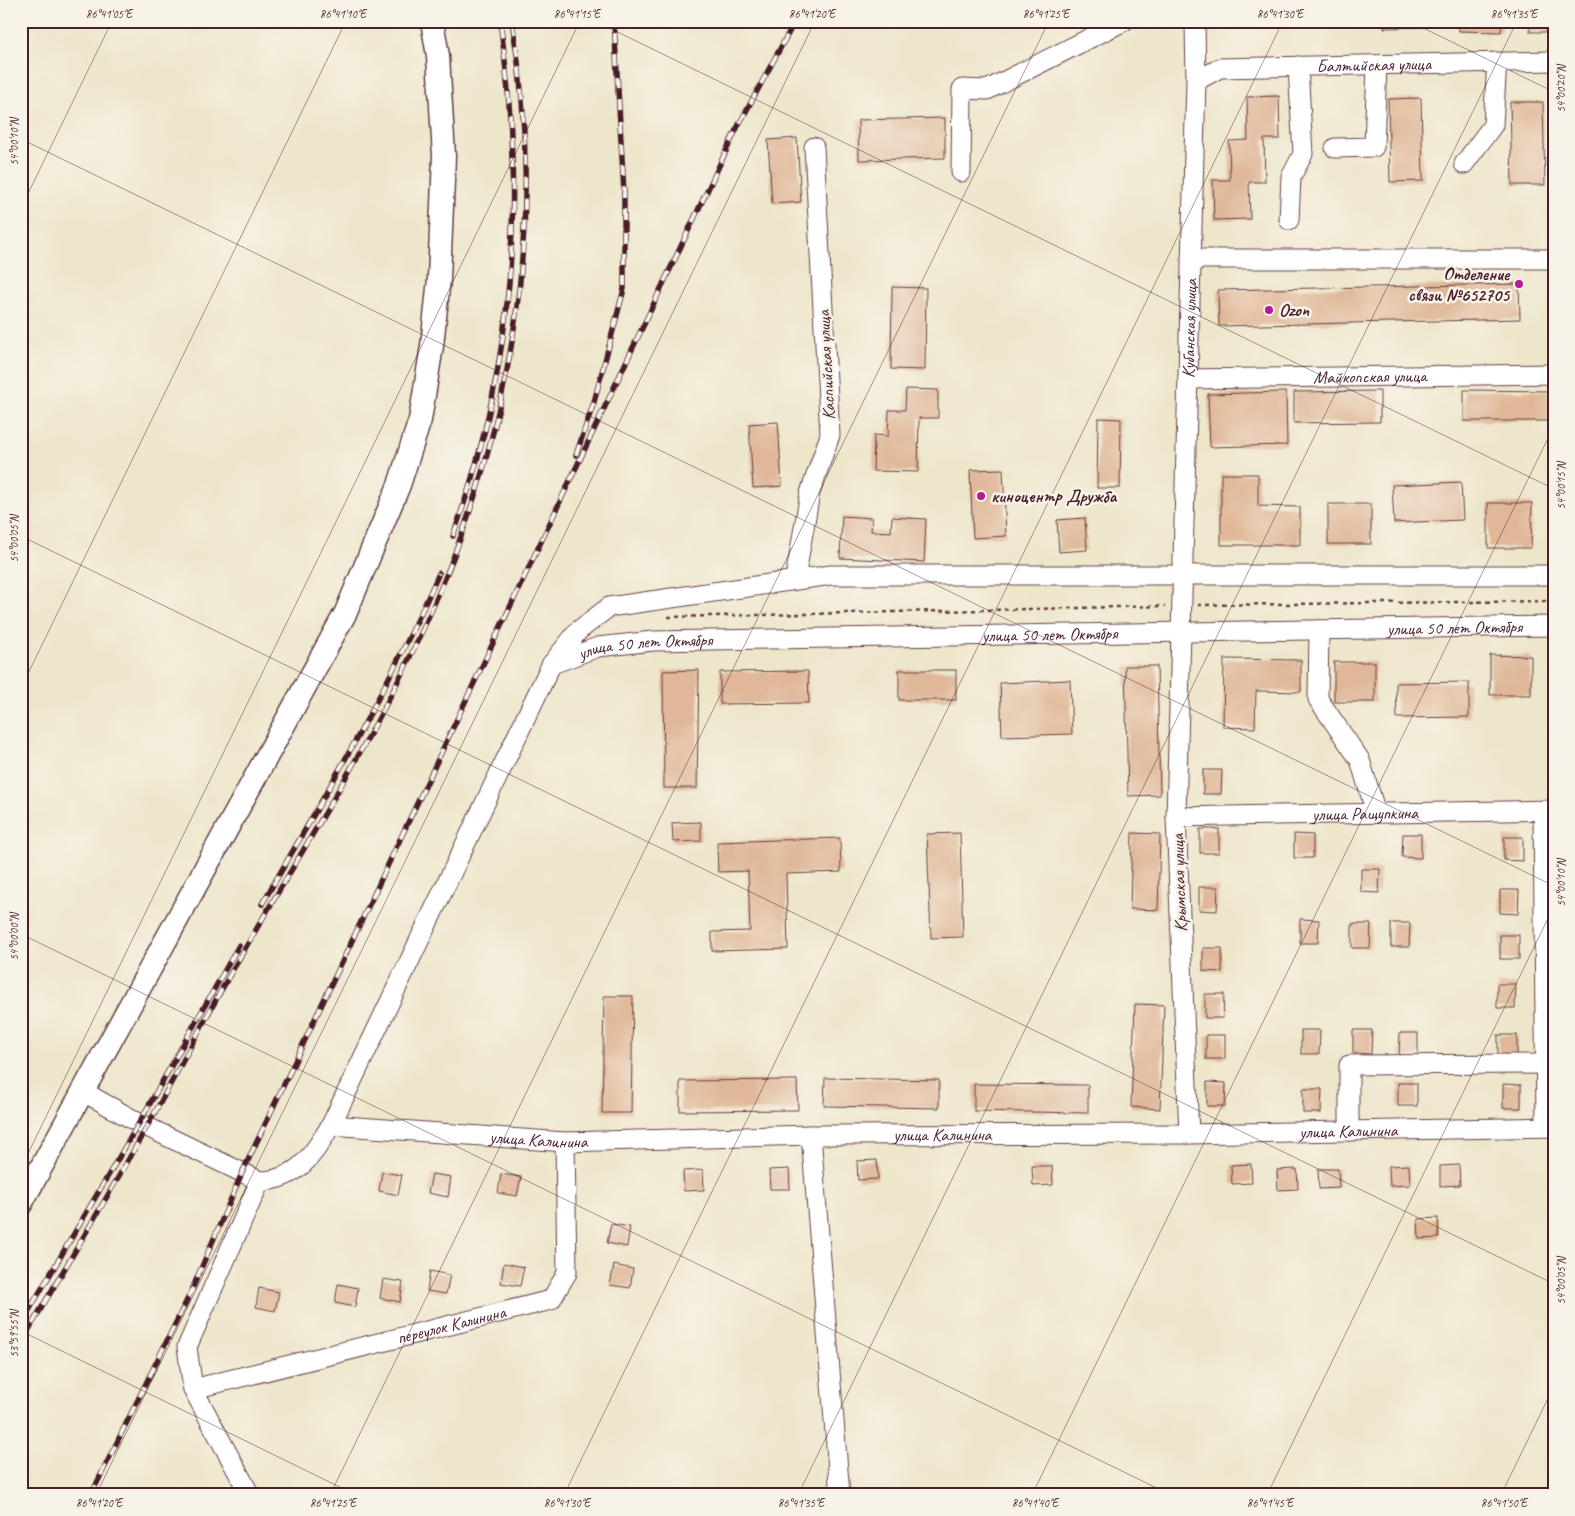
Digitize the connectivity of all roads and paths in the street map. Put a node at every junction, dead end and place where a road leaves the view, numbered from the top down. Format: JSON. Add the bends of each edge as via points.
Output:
{"nodes":[{"id":1,"x":432,"y":21,"type":"edge"},
{"id":2,"x":1124,"y":21,"type":"edge"},
{"id":3,"x":1195,"y":21,"type":"edge"},
{"id":4,"x":1554,"y":61,"type":"edge"},
{"id":5,"x":1497,"y":62,"type":"junction"},
{"id":6,"x":1376,"y":65,"type":"junction"},
{"id":7,"x":1298,"y":66,"type":"junction"},
{"id":8,"x":1196,"y":81,"type":"junction"},
{"id":9,"x":814,"y":147,"type":"dead end"},
{"id":10,"x":1335,"y":148,"type":"dead end"},
{"id":11,"x":1464,"y":164,"type":"dead end"},
{"id":12,"x":961,"y":172,"type":"dead end"},
{"id":13,"x":1289,"y":220,"type":"dead end"},
{"id":14,"x":1554,"y":259,"type":"edge"},
{"id":15,"x":1191,"y":260,"type":"junction"},
{"id":16,"x":1554,"y":374,"type":"edge"},
{"id":17,"x":1188,"y":379,"type":"junction"},
{"id":18,"x":1554,"y":575,"type":"edge"},
{"id":19,"x":1182,"y":576,"type":"junction"},
{"id":20,"x":795,"y":579,"type":"junction"},
{"id":21,"x":1554,"y":601,"type":"edge"},
{"id":22,"x":1181,"y":605,"type":"junction"},
{"id":23,"x":658,"y":617,"type":"dead end"},
{"id":24,"x":1554,"y":626,"type":"edge"},
{"id":25,"x":1320,"y":630,"type":"junction"},
{"id":26,"x":1180,"y":631,"type":"junction"},
{"id":27,"x":551,"y":665,"type":"junction"},
{"id":28,"x":1548,"y":810,"type":"edge"},
{"id":29,"x":1376,"y":813,"type":"junction"},
{"id":30,"x":1176,"y":817,"type":"junction"},
{"id":31,"x":1546,"y":1064,"type":"junction"},
{"id":32,"x":82,"y":1091,"type":"junction"},
{"id":33,"x":332,"y":1125,"type":"junction"},
{"id":34,"x":1550,"y":1127,"type":"edge"},
{"id":35,"x":1349,"y":1131,"type":"junction"},
{"id":36,"x":1189,"y":1134,"type":"junction"},
{"id":37,"x":811,"y":1135,"type":"junction"},
{"id":38,"x":565,"y":1142,"type":"junction"},
{"id":39,"x":260,"y":1181,"type":"junction"},
{"id":40,"x":21,"y":1204,"type":"edge"},
{"id":41,"x":193,"y":1390,"type":"junction"},
{"id":42,"x":250,"y":1495,"type":"edge"},
{"id":43,"x":840,"y":1495,"type":"edge"}],
"edges":[{"from":1,"to":32,"type":"main road","via":[[438,56],[444,156],[439,279],[420,420],[399,485],[346,612]]},
{"from":2,"to":12,"type":"street","via":[[987,90],[962,88]]},
{"from":3,"to":8,"type":"street","name":"Кубанская улица"},
{"from":4,"to":5,"type":"street","name":"Балтийская улица"},
{"from":5,"to":6,"type":"street","name":"Балтийская улица"},
{"from":5,"to":11,"type":"street","via":[[1493,125]]},
{"from":6,"to":7,"type":"street","name":"Балтийская улица"},
{"from":6,"to":10,"type":"street","via":[[1374,147]]},
{"from":7,"to":8,"type":"street","name":"Балтийская улица","via":[[1220,68]]},
{"from":7,"to":13,"type":"street","via":[[1303,154],[1291,177]]},
{"from":8,"to":15,"type":"street","name":"Кубанская улица"},
{"from":9,"to":20,"type":"street","name":"Каспийская улица","via":[[830,435],[810,493]]},
{"from":14,"to":15,"type":"street"},
{"from":15,"to":17,"type":"street","name":"Кубанская улица"},
{"from":16,"to":17,"type":"street","name":"Майкопская улица"},
{"from":17,"to":19,"type":"street","name":"Кубанская улица"},
{"from":18,"to":19,"type":"street"},
{"from":19,"to":20,"type":"street","via":[[831,575]]},
{"from":19,"to":22,"type":"street","name":"Кубанская улица"},
{"from":20,"to":27,"type":"street","via":[[609,607],[578,631]]},
{"from":21,"to":22,"type":"path"},
{"from":22,"to":23,"type":"path"},
{"from":22,"to":26,"type":"street","name":"Крымская улица"},
{"from":24,"to":25,"type":"street","name":"улица 50 лет Октября"},
{"from":25,"to":26,"type":"street","name":"улица 50 лет Октября"},
{"from":25,"to":29,"type":"street","via":[[1318,699],[1360,760]]},
{"from":26,"to":27,"type":"street","name":"улица 50 лет Октября","via":[[653,641],[598,647]]},
{"from":26,"to":30,"type":"street","name":"Крымская улица"},
{"from":27,"to":33,"type":"street"},
{"from":28,"to":29,"type":"street","name":"улица Ращупкина"},
{"from":28,"to":31,"type":"street"},
{"from":29,"to":30,"type":"street","name":"улица Ращупкина"},
{"from":30,"to":36,"type":"street","name":"Крымская улица"},
{"from":31,"to":34,"type":"street"},
{"from":31,"to":35,"type":"street","via":[[1349,1065]]},
{"from":32,"to":39,"type":"street","via":[[139,1123]]},
{"from":32,"to":40,"type":"main road"},
{"from":33,"to":38,"type":"street","name":"улица Калинина"},
{"from":33,"to":39,"type":"street","via":[[313,1154],[295,1171],[278,1180]]},
{"from":34,"to":35,"type":"street","name":"улица Калинина"},
{"from":35,"to":36,"type":"street","name":"улица Калинина"},
{"from":36,"to":37,"type":"street","name":"улица Калинина"},
{"from":37,"to":38,"type":"street","name":"улица Калинина"},
{"from":37,"to":43,"type":"street"},
{"from":38,"to":41,"type":"street","name":"переулок Калинина","via":[[567,1273],[551,1300]]},
{"from":39,"to":41,"type":"street","via":[[187,1347]]},
{"from":41,"to":42,"type":"street"}]}
